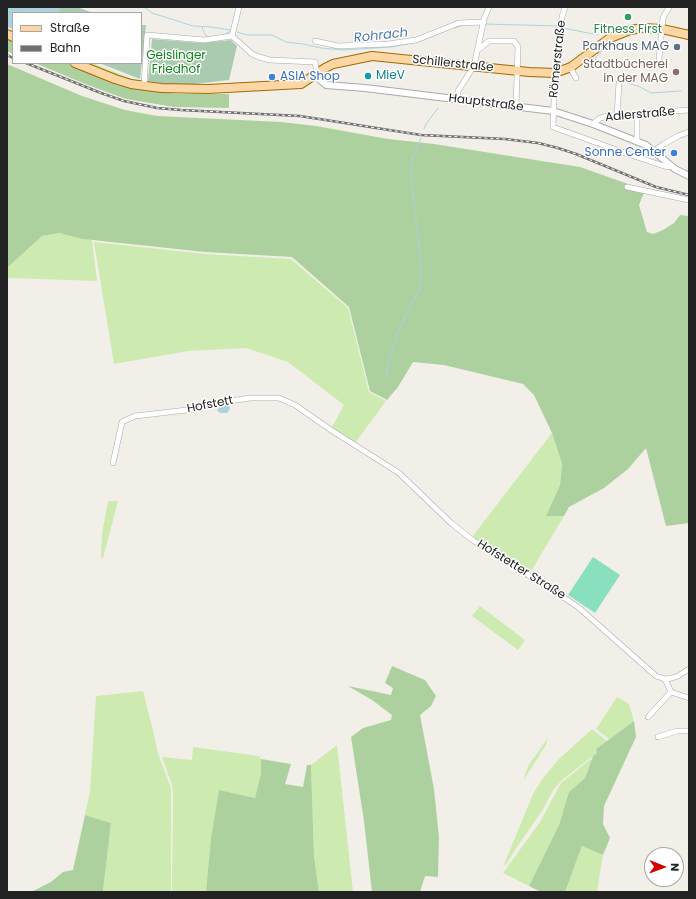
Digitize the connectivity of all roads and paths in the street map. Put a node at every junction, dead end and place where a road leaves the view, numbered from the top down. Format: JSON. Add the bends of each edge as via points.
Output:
{"nodes":[{"id":1,"x":238,"y":7,"type":"edge"},
{"id":2,"x":490,"y":7,"type":"edge"},
{"id":3,"x":564,"y":7,"type":"edge"},
{"id":4,"x":669,"y":7,"type":"edge"},
{"id":5,"x":484,"y":22,"type":"junction"},
{"id":6,"x":662,"y":29,"type":"junction"},
{"id":7,"x":689,"y":35,"type":"edge"},
{"id":8,"x":232,"y":36,"type":"junction"},
{"id":9,"x":315,"y":41,"type":"dead end"},
{"id":10,"x":478,"y":50,"type":"junction"},
{"id":11,"x":659,"y":58,"type":"dead end"},
{"id":12,"x":78,"y":64,"type":"edge"},
{"id":13,"x":474,"y":66,"type":"junction"},
{"id":14,"x":571,"y":67,"type":"junction"},
{"id":15,"x":517,"y":71,"type":"junction"},
{"id":16,"x":554,"y":72,"type":"junction"},
{"id":17,"x":317,"y":73,"type":"junction"},
{"id":18,"x":576,"y":78,"type":"dead end"},
{"id":19,"x":306,"y":81,"type":"junction"},
{"id":20,"x":322,"y":83,"type":"junction"},
{"id":21,"x":619,"y":83,"type":"dead end"},
{"id":22,"x":144,"y":84,"type":"junction"},
{"id":23,"x":457,"y":100,"type":"junction"},
{"id":24,"x":516,"y":106,"type":"junction"},
{"id":25,"x":689,"y":110,"type":"edge"},
{"id":26,"x":553,"y":111,"type":"junction"},
{"id":27,"x":637,"y":115,"type":"junction"},
{"id":28,"x":617,"y":116,"type":"junction"},
{"id":29,"x":593,"y":124,"type":"junction"},
{"id":30,"x":689,"y":132,"type":"edge"},
{"id":31,"x":637,"y":141,"type":"junction"},
{"id":32,"x":654,"y":151,"type":"junction"},
{"id":33,"x":672,"y":166,"type":"junction"},
{"id":34,"x":689,"y":176,"type":"edge"},
{"id":35,"x":627,"y":187,"type":"dead end"},
{"id":36,"x":689,"y":200,"type":"edge"},
{"id":37,"x":332,"y":430,"type":"joint"},
{"id":38,"x":113,"y":463,"type":"dead end"},
{"id":39,"x":689,"y":669,"type":"edge"},
{"id":40,"x":665,"y":679,"type":"junction"},
{"id":41,"x":671,"y":692,"type":"junction"},
{"id":42,"x":689,"y":698,"type":"edge"},
{"id":43,"x":648,"y":717,"type":"dead end"},
{"id":44,"x":689,"y":731,"type":"edge"},
{"id":45,"x":658,"y":737,"type":"dead end"}],
"edges":[{"from":1,"to":8,"type":"street"},
{"from":2,"to":5,"type":"street"},
{"from":3,"to":16,"type":"street","name":"Römerstraße"},
{"from":4,"to":6,"type":"street","via":[[663,18]]},
{"from":5,"to":9,"type":"street","via":[[459,23],[416,40],[388,44],[338,46]]},
{"from":5,"to":10,"type":"street"},
{"from":6,"to":7,"type":"main road","name":"Schillerstraße"},
{"from":6,"to":11,"type":"street"},
{"from":6,"to":14,"type":"main road","name":"Schillerstraße","via":[[643,28],[617,35]]},
{"from":8,"to":17,"type":"street","via":[[259,57],[270,60],[315,62]]},
{"from":8,"to":22,"type":"street","via":[[204,40],[147,35]]},
{"from":10,"to":13,"type":"street"},
{"from":10,"to":15,"type":"street","via":[[489,41],[514,41],[518,47]]},
{"from":12,"to":22,"type":"main road","via":[[115,79]]},
{"from":13,"to":15,"type":"main road","name":"Schillerstraße"},
{"from":13,"to":17,"type":"main road","name":"Schillerstraße","via":[[372,56],[340,62]]},
{"from":13,"to":23,"type":"street","via":[[458,92]]},
{"from":14,"to":16,"type":"main road","name":"Schillerstraße"},
{"from":14,"to":18,"type":"street"},
{"from":15,"to":16,"type":"main road","name":"Schillerstraße"},
{"from":15,"to":24,"type":"street"},
{"from":16,"to":26,"type":"street","name":"Römerstraße"},
{"from":17,"to":19,"type":"main road"},
{"from":17,"to":20,"type":"street"},
{"from":19,"to":20,"type":"street","name":"Hauptstraße"},
{"from":19,"to":22,"type":"main road","via":[[297,84],[208,90]]},
{"from":20,"to":23,"type":"street","name":"Hauptstraße"},
{"from":21,"to":28,"type":"street"},
{"from":23,"to":24,"type":"street","name":"Hauptstraße"},
{"from":24,"to":26,"type":"street","name":"Hauptstraße"},
{"from":25,"to":27,"type":"street","name":"Adlerstraße"},
{"from":26,"to":29,"type":"street","name":"Hauptstraße"},
{"from":26,"to":33,"type":"street","name":"Römerstraße","via":[[553,127],[667,167]]},
{"from":27,"to":28,"type":"street","name":"Adlerstraße"},
{"from":27,"to":31,"type":"street"},
{"from":28,"to":29,"type":"street","name":"Adlerstraße","via":[[600,118]]},
{"from":29,"to":31,"type":"street","name":"Hauptstraße"},
{"from":30,"to":32,"type":"street"},
{"from":31,"to":32,"type":"street","name":"Hauptstraße"},
{"from":32,"to":33,"type":"street","name":"Hauptstraße"},
{"from":33,"to":34,"type":"street","name":"Hauptstraße"},
{"from":35,"to":36,"type":"street"},
{"from":37,"to":38,"type":"street","name":"Hofstett","via":[[296,404],[279,398],[250,398],[216,403],[196,409],[136,416],[122,422]]},
{"from":37,"to":40,"type":"street","name":"Hofstetter Straße","via":[[399,473],[451,523],[474,541],[578,607],[649,671]]},
{"from":39,"to":40,"type":"street","via":[[678,676]]},
{"from":40,"to":41,"type":"street"},
{"from":41,"to":42,"type":"street"},
{"from":41,"to":43,"type":"street"},
{"from":44,"to":45,"type":"street","via":[[677,731]]}]}
